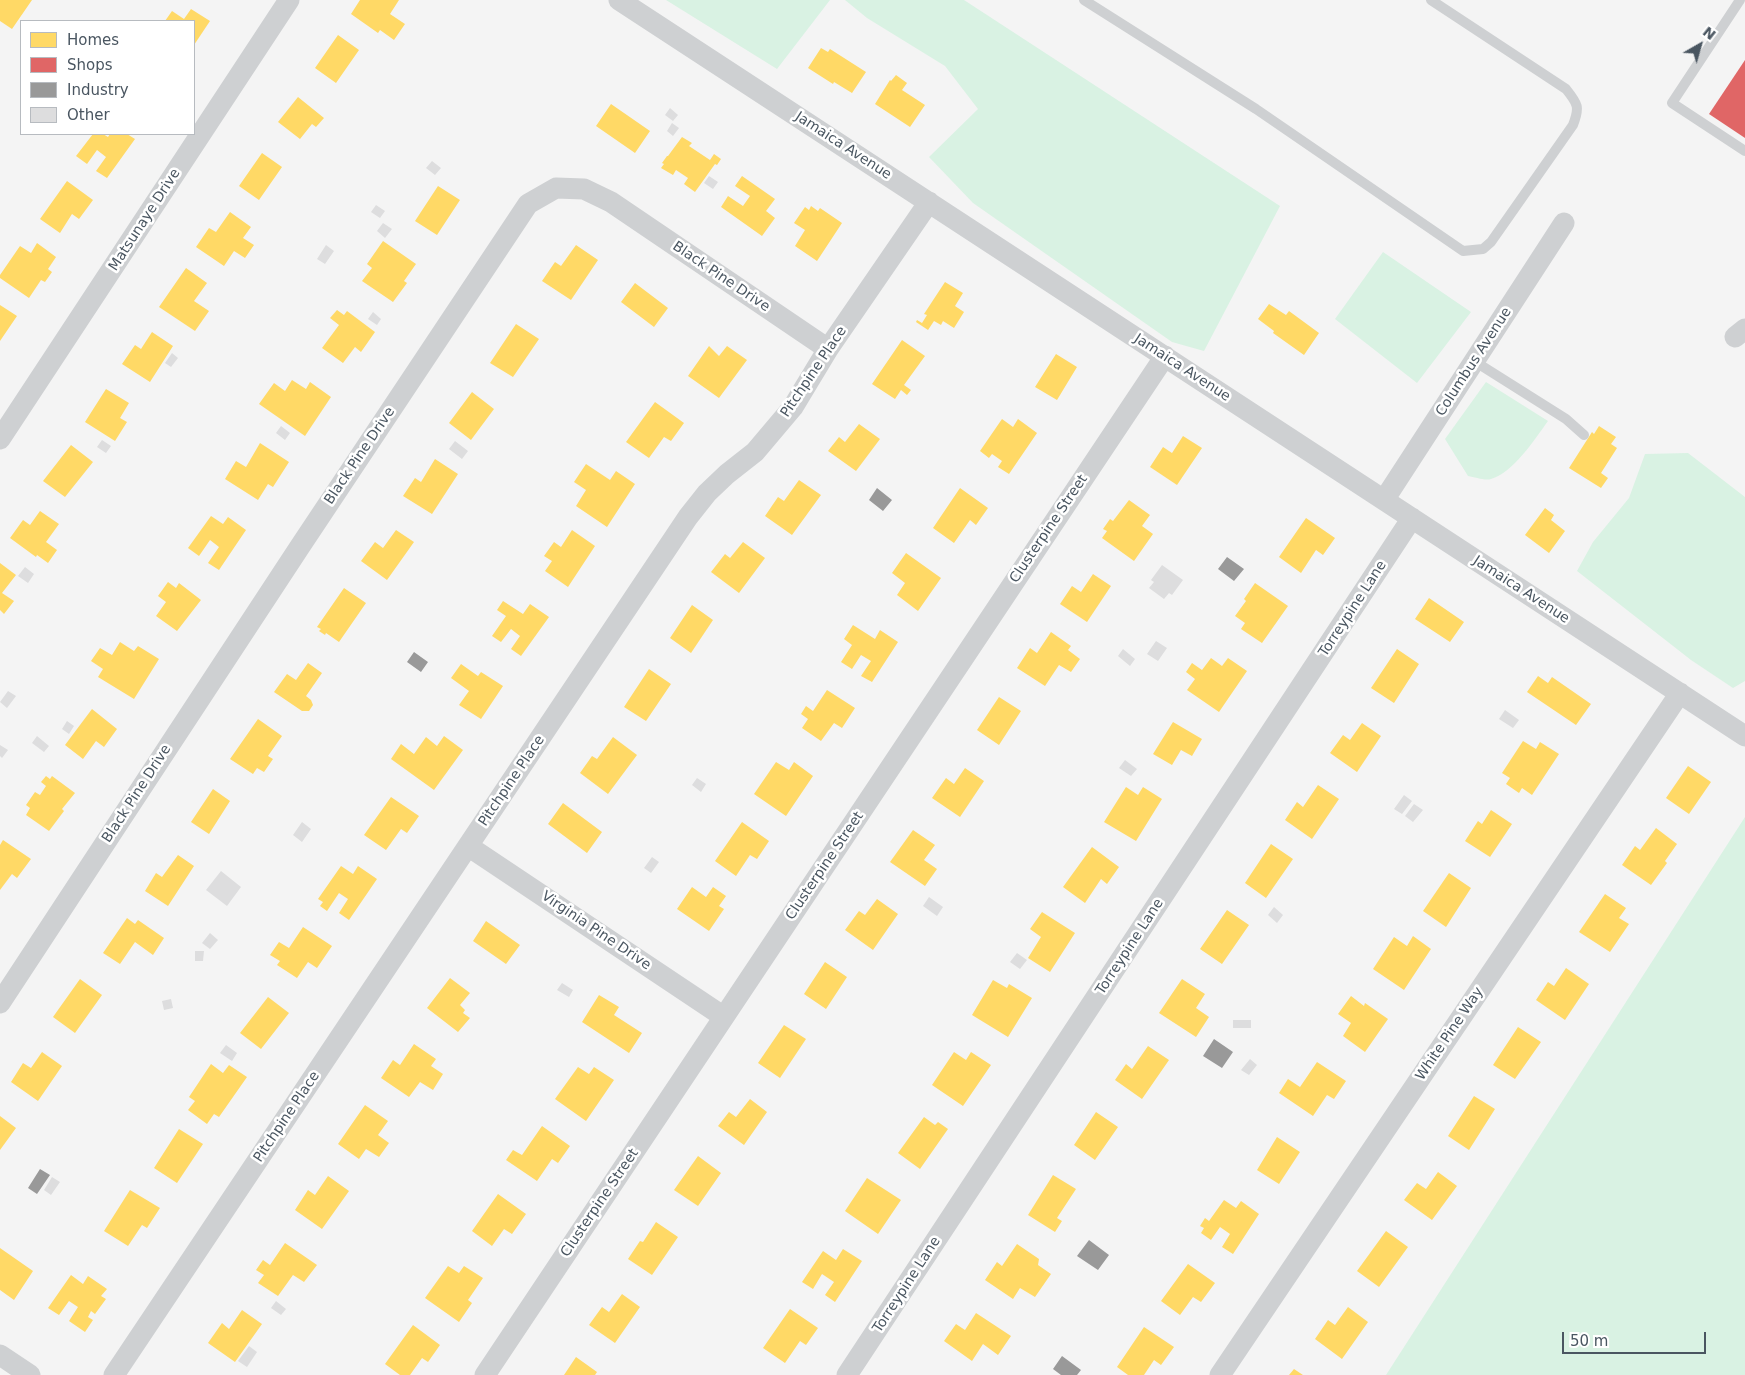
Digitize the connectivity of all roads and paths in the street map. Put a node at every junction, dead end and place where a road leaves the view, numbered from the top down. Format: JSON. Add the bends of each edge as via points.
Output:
{"nodes":[{"id":1,"x":289,"y":0,"type":"edge"},
{"id":2,"x":619,"y":0,"type":"edge"},
{"id":3,"x":1084,"y":0,"type":"edge"},
{"id":4,"x":1431,"y":0,"type":"edge"},
{"id":5,"x":1740,"y":0,"type":"edge"},
{"id":6,"x":1745,"y":151,"type":"edge"},
{"id":7,"x":929,"y":202,"type":"junction"},
{"id":8,"x":1564,"y":223,"type":"dead end"},
{"id":9,"x":828,"y":349,"type":"junction"},
{"id":10,"x":1164,"y":356,"type":"junction"},
{"id":11,"x":1474,"y":361,"type":"junction"},
{"id":12,"x":1584,"y":435,"type":"dead end"},
{"id":13,"x":0,"y":439,"type":"edge"},
{"id":14,"x":1384,"y":500,"type":"junction"},
{"id":15,"x":1412,"y":518,"type":"junction"},
{"id":16,"x":1680,"y":694,"type":"junction"},
{"id":17,"x":1745,"y":736,"type":"edge"},
{"id":18,"x":468,"y":846,"type":"junction"},
{"id":19,"x":0,"y":1002,"type":"edge"},
{"id":20,"x":724,"y":1016,"type":"junction"},
{"id":21,"x":0,"y":1355,"type":"edge"},
{"id":22,"x":30,"y":1375,"type":"edge"},
{"id":23,"x":114,"y":1375,"type":"edge"},
{"id":24,"x":485,"y":1375,"type":"edge"},
{"id":25,"x":847,"y":1375,"type":"edge"},
{"id":26,"x":1220,"y":1375,"type":"edge"}],
"edges":[{"from":1,"to":13,"type":"street","name":"Matsunaye Drive"},
{"from":2,"to":7,"type":"street","name":"Jamaica Avenue"},
{"from":3,"to":4,"type":"lane","via":[[1256,109],[1463,251],[1482,249],[1492,242],[1573,126],[1578,112],[1576,101],[1566,89]]},
{"from":5,"to":6,"type":"lane","via":[[1672,103]]},
{"from":7,"to":9,"type":"street","name":"Pitchpine Place"},
{"from":7,"to":10,"type":"street","name":"Jamaica Avenue"},
{"from":8,"to":11,"type":"street","name":"Columbus Avenue"},
{"from":9,"to":18,"type":"street","name":"Pitchpine Place","via":[[793,407],[756,452],[707,493],[688,517]]},
{"from":9,"to":19,"type":"street","name":"Black Pine Drive","via":[[604,199],[584,189],[556,188],[528,204]]},
{"from":10,"to":14,"type":"street","name":"Jamaica Avenue"},
{"from":10,"to":20,"type":"street","name":"Clusterpine Street"},
{"from":11,"to":12,"type":"lane","via":[[1566,419]]},
{"from":11,"to":14,"type":"street","name":"Columbus Avenue"},
{"from":14,"to":15,"type":"street","name":"Jamaica Avenue"},
{"from":15,"to":16,"type":"street","name":"Jamaica Avenue"},
{"from":15,"to":25,"type":"street","name":"Torreypine Lane"},
{"from":16,"to":17,"type":"street","name":"Jamaica Avenue"},
{"from":16,"to":26,"type":"street","name":"White Pine Way"},
{"from":18,"to":20,"type":"street","name":"Virginia Pine Drive"},
{"from":18,"to":23,"type":"street","name":"Pitchpine Place"},
{"from":20,"to":24,"type":"street","name":"Clusterpine Street"},
{"from":21,"to":22,"type":"street"}]}
